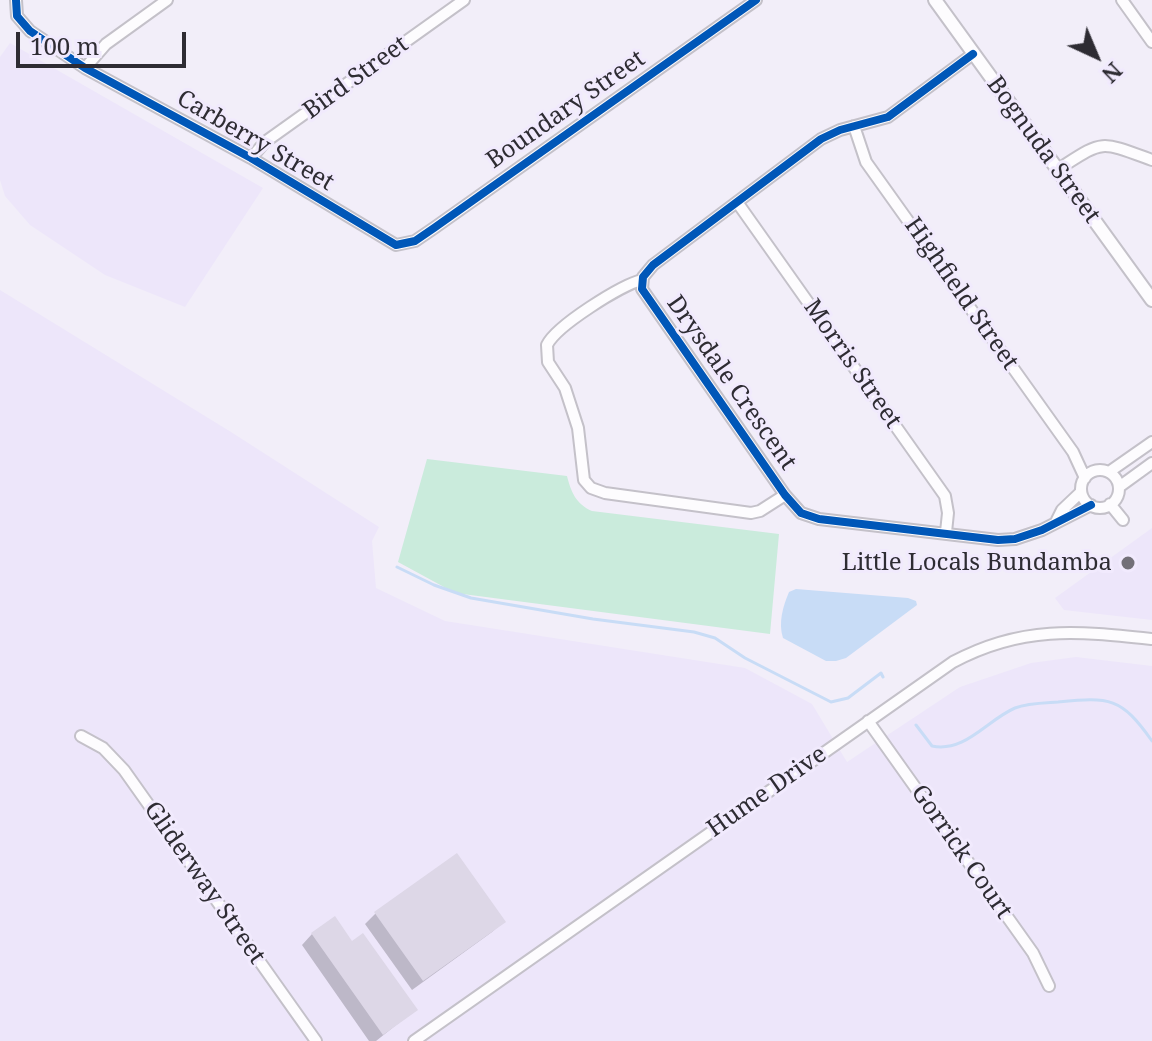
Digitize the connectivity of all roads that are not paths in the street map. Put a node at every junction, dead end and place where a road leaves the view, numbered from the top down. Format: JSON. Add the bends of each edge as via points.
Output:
{"nodes":[{"id":1,"x":16,"y":0,"type":"edge"},
{"id":2,"x":167,"y":0,"type":"edge"},
{"id":3,"x":464,"y":0,"type":"edge"},
{"id":4,"x":756,"y":0,"type":"edge"},
{"id":5,"x":935,"y":0,"type":"edge"},
{"id":6,"x":1122,"y":0,"type":"edge"},
{"id":7,"x":1152,"y":42,"type":"edge"},
{"id":8,"x":973,"y":54,"type":"junction"},
{"id":9,"x":85,"y":68,"type":"junction"},
{"id":10,"x":854,"y":126,"type":"junction"},
{"id":11,"x":251,"y":158,"type":"junction"},
{"id":12,"x":1152,"y":160,"type":"edge"},
{"id":13,"x":1057,"y":170,"type":"junction"},
{"id":14,"x":737,"y":202,"type":"junction"},
{"id":15,"x":396,"y":245,"type":"joint"},
{"id":16,"x":642,"y":280,"type":"junction"},
{"id":17,"x":1152,"y":300,"type":"edge"},
{"id":18,"x":1152,"y":442,"type":"edge"},
{"id":19,"x":1152,"y":463,"type":"edge"},
{"id":20,"x":1109,"y":472,"type":"junction"},
{"id":21,"x":1089,"y":474,"type":"junction"},
{"id":22,"x":1119,"y":487,"type":"junction"},
{"id":23,"x":1081,"y":492,"type":"junction"},
{"id":24,"x":785,"y":495,"type":"junction"},
{"id":25,"x":1110,"y":504,"type":"junction"},
{"id":26,"x":1091,"y":505,"type":"junction"},
{"id":27,"x":1057,"y":520,"type":"junction"},
{"id":28,"x":1123,"y":520,"type":"dead end"},
{"id":29,"x":946,"y":532,"type":"junction"},
{"id":30,"x":1152,"y":639,"type":"edge"},
{"id":31,"x":868,"y":721,"type":"junction"},
{"id":32,"x":81,"y":736,"type":"dead end"},
{"id":33,"x":1049,"y":986,"type":"dead end"},
{"id":34,"x":316,"y":1041,"type":"edge"},
{"id":35,"x":414,"y":1041,"type":"edge"}],
"edges":[{"from":1,"to":9,"type":"street","name":"Carberry Street","via":[[17,16],[30,31]]},
{"from":2,"to":9,"type":"street","via":[[106,44]]},
{"from":3,"to":11,"type":"street","name":"Bird Street","via":[[265,142]]},
{"from":4,"to":15,"type":"street","name":"Boundary Street","via":[[415,241]]},
{"from":5,"to":8,"type":"street","name":"Bognuda Street"},
{"from":6,"to":7,"type":"street"},
{"from":8,"to":10,"type":"street","name":"Drysdale Crescent","via":[[888,117]]},
{"from":8,"to":13,"type":"street","name":"Bognuda Street"},
{"from":9,"to":11,"type":"street","name":"Carberry Street"},
{"from":10,"to":14,"type":"street","name":"Drysdale Crescent","via":[[821,139]]},
{"from":10,"to":21,"type":"street","name":"Highfield Street","via":[[866,162]]},
{"from":11,"to":15,"type":"street","name":"Carberry Street"},
{"from":12,"to":13,"type":"street","via":[[1100,145]]},
{"from":13,"to":17,"type":"street","name":"Bognuda Street"},
{"from":14,"to":16,"type":"street","name":"Drysdale Crescent","via":[[653,265]]},
{"from":14,"to":29,"type":"street","name":"Morris Street","via":[[942,491],[948,507]]},
{"from":16,"to":24,"type":"street","name":"Drysdale Crescent","via":[[642,289]]},
{"from":16,"to":24,"type":"street","via":[[622,286],[558,331],[547,345],[548,362],[565,388],[578,428],[587,484],[596,492],[751,513]]},
{"from":18,"to":20,"type":"street"},
{"from":19,"to":22,"type":"street"},
{"from":20,"to":21,"type":"street"},
{"from":20,"to":22,"type":"street"},
{"from":21,"to":23,"type":"street"},
{"from":22,"to":25,"type":"street"},
{"from":23,"to":26,"type":"street"},
{"from":23,"to":27,"type":"street","name":"Drysdale Crescent"},
{"from":24,"to":29,"type":"street","name":"Drysdale Crescent","via":[[801,513],[819,519]]},
{"from":25,"to":26,"type":"street"},
{"from":25,"to":28,"type":"street"},
{"from":26,"to":27,"type":"street","name":"Drysdale Crescent"},
{"from":27,"to":29,"type":"street","name":"Drysdale Crescent","via":[[1015,539]]},
{"from":30,"to":31,"type":"street","name":"Hume Drive","via":[[1073,631],[1013,637],[953,662]]},
{"from":31,"to":33,"type":"street","name":"Gorrick Court","via":[[1033,953]]},
{"from":31,"to":35,"type":"street","name":"Hume Drive"},
{"from":32,"to":34,"type":"street","name":"Gliderway Street","via":[[103,748],[124,770]]}]}
